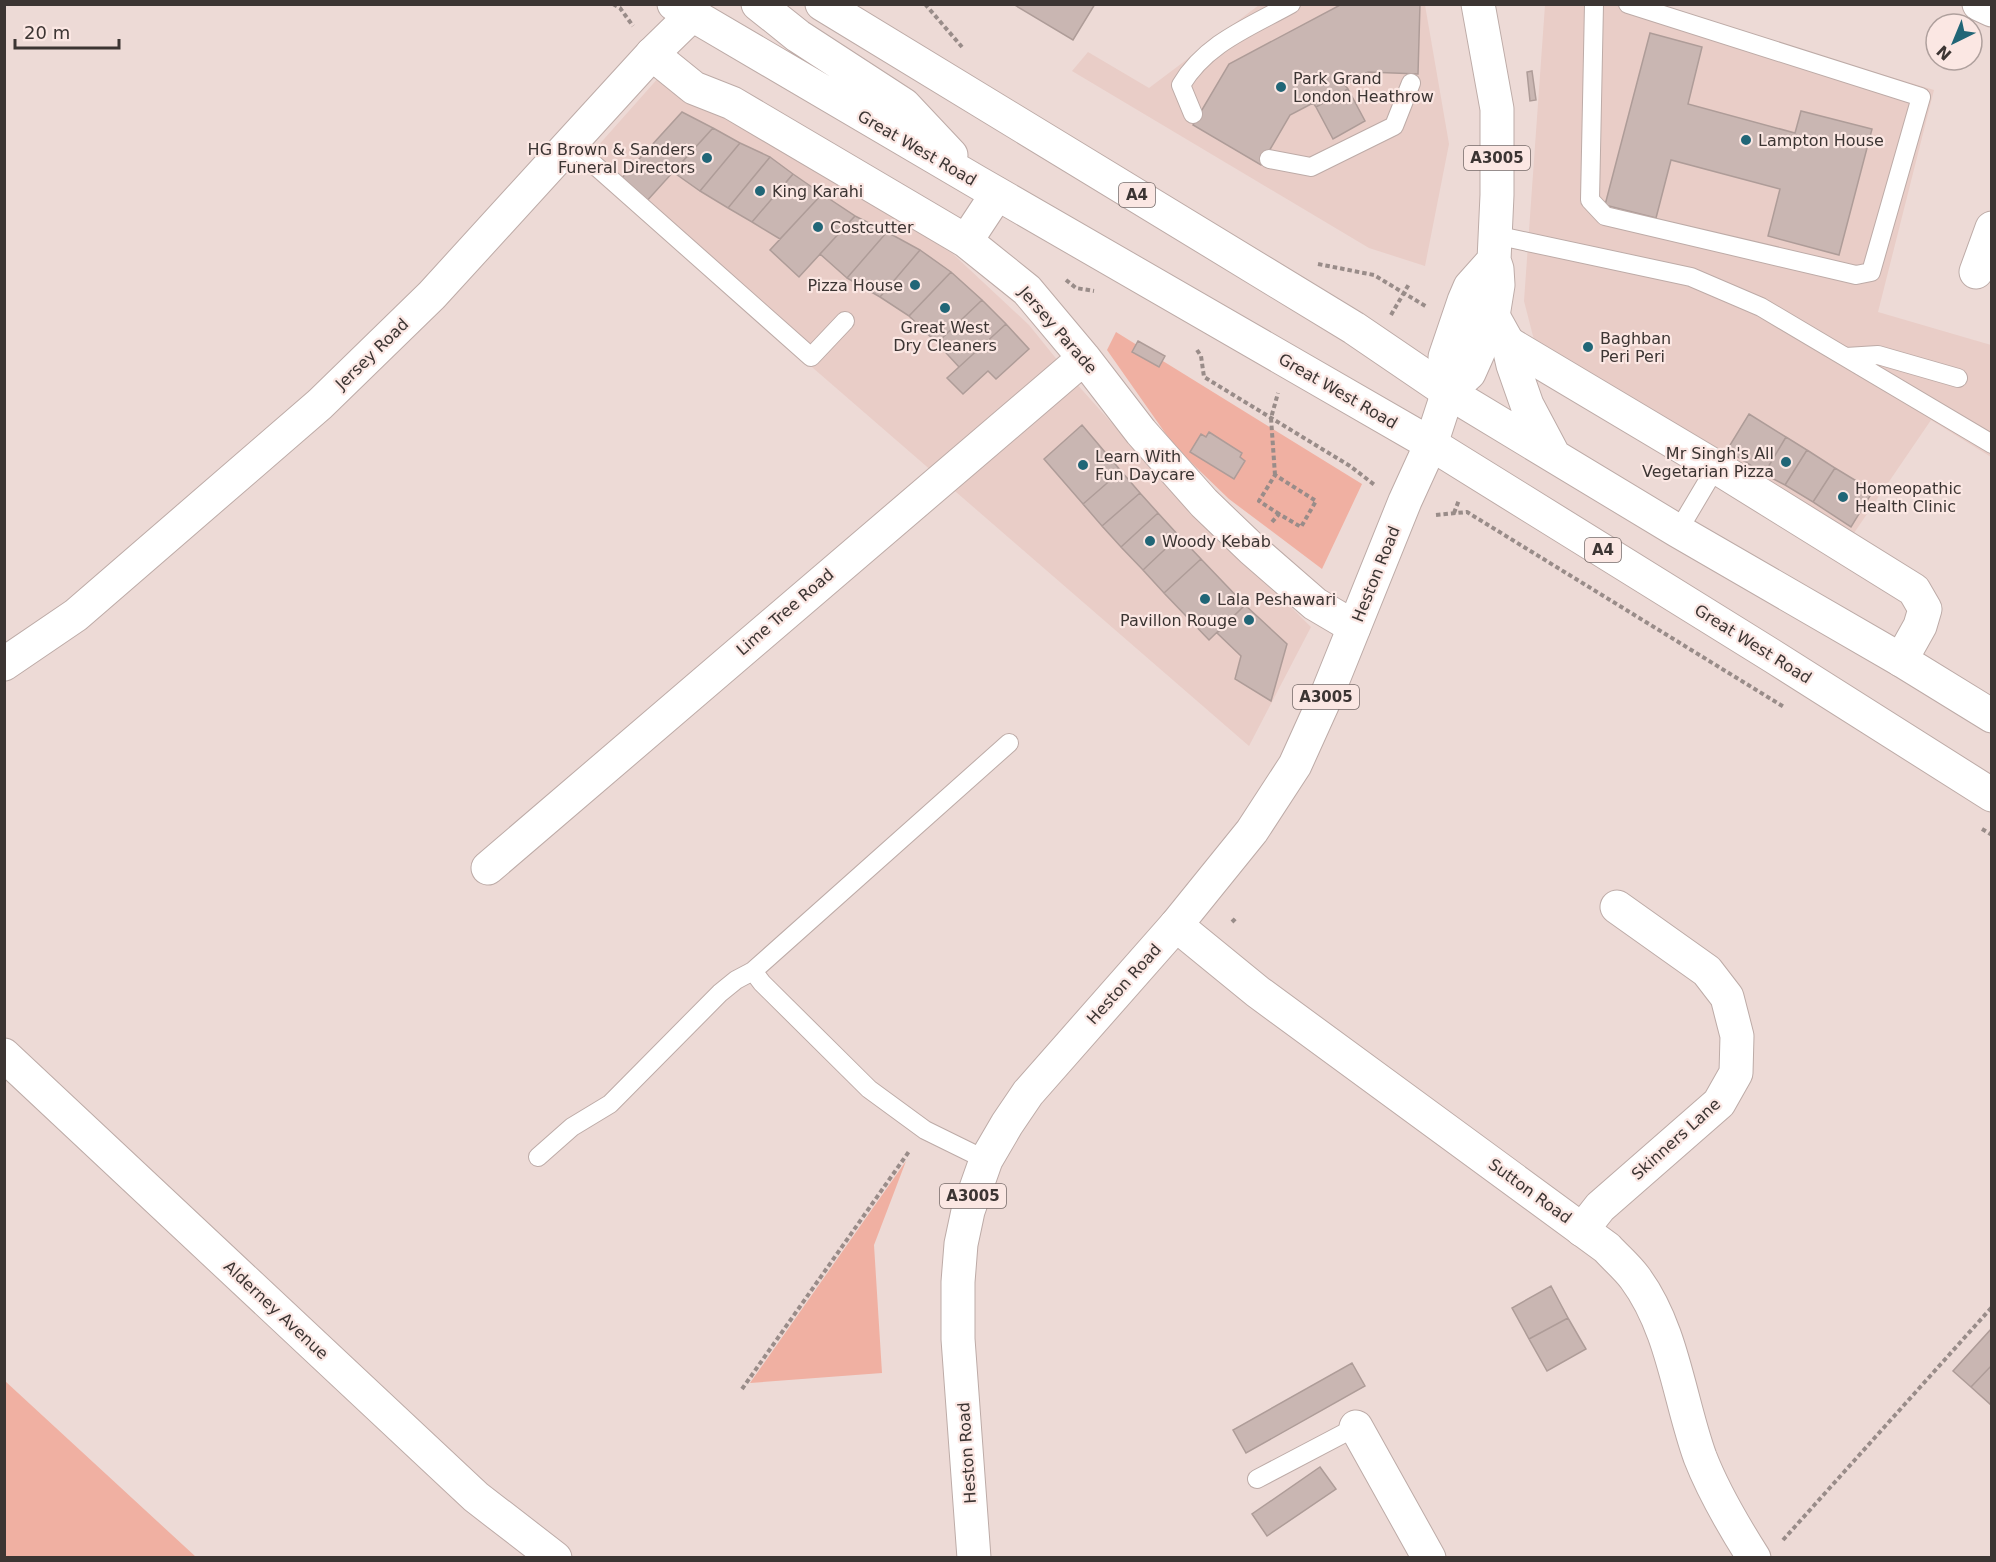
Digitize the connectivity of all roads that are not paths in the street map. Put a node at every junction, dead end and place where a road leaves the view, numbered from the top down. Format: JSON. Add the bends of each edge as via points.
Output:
{"nodes":[{"id":1,"x":758,"y":4,"type":"edge"},
{"id":2,"x":1291,"y":4,"type":"edge"},
{"id":3,"x":1478,"y":4,"type":"edge"},
{"id":4,"x":1594,"y":4,"type":"edge"},
{"id":5,"x":1628,"y":4,"type":"edge"},
{"id":6,"x":1979,"y":4,"type":"edge"},
{"id":7,"x":689,"y":8,"type":"edge"},
{"id":8,"x":835,"y":9,"type":"edge"},
{"id":9,"x":1992,"y":10,"type":"edge"},
{"id":10,"x":652,"y":54,"type":"junction"},
{"id":11,"x":1411,"y":83,"type":"dead end"},
{"id":12,"x":1193,"y":114,"type":"dead end"},
{"id":13,"x":571,"y":144,"type":"junction"},
{"id":14,"x":1269,"y":159,"type":"dead end"},
{"id":15,"x":987,"y":188,"type":"junction"},
{"id":16,"x":1992,"y":228,"type":"edge"},
{"id":17,"x":966,"y":241,"type":"junction"},
{"id":18,"x":1495,"y":247,"type":"junction"},
{"id":19,"x":1976,"y":272,"type":"dead end"},
{"id":20,"x":844,"y":321,"type":"dead end"},
{"id":21,"x":1500,"y":329,"type":"junction"},
{"id":22,"x":1846,"y":357,"type":"junction"},
{"id":23,"x":1084,"y":358,"type":"junction"},
{"id":24,"x":1958,"y":378,"type":"dead end"},
{"id":25,"x":1448,"y":392,"type":"junction"},
{"id":26,"x":1431,"y":444,"type":"junction"},
{"id":27,"x":1992,"y":444,"type":"edge"},
{"id":28,"x":1553,"y":454,"type":"junction"},
{"id":29,"x":1716,"y":467,"type":"junction"},
{"id":30,"x":1678,"y":531,"type":"junction"},
{"id":31,"x":1354,"y":627,"type":"junction"},
{"id":32,"x":1901,"y":660,"type":"junction"},
{"id":33,"x":4,"y":664,"type":"edge"},
{"id":34,"x":1992,"y":716,"type":"edge"},
{"id":35,"x":1009,"y":743,"type":"dead end"},
{"id":36,"x":1992,"y":795,"type":"edge"},
{"id":37,"x":488,"y":868,"type":"dead end"},
{"id":38,"x":1617,"y":907,"type":"dead end"},
{"id":39,"x":1176,"y":925,"type":"junction"},
{"id":40,"x":753,"y":971,"type":"junction"},
{"id":41,"x":4,"y":1054,"type":"edge"},
{"id":42,"x":538,"y":1157,"type":"dead end"},
{"id":43,"x":986,"y":1160,"type":"junction"},
{"id":44,"x":1582,"y":1230,"type":"junction"},
{"id":45,"x":1356,"y":1427,"type":"joint"},
{"id":46,"x":1257,"y":1479,"type":"dead end"},
{"id":47,"x":555,"y":1557,"type":"edge"},
{"id":48,"x":974,"y":1557,"type":"edge"},
{"id":49,"x":1429,"y":1557,"type":"edge"},
{"id":50,"x":1753,"y":1557,"type":"edge"}],
"edges":[{"from":1,"to":15,"type":"main road","via":[[904,105]]},
{"from":2,"to":12,"type":"lane","via":[[1216,45],[1198,62],[1181,85]]},
{"from":3,"to":18,"type":"main road","number":"A3005","via":[[1497,108]]},
{"from":4,"to":5,"type":"lane","via":[[1590,200],[1605,216],[1856,275],[1871,272],[1921,97]]},
{"from":6,"to":9,"type":"main road"},
{"from":7,"to":10,"type":"main road","name":"Jersey Road"},
{"from":7,"to":15,"type":"main road","name":"Great West Road","number":"A4"},
{"from":8,"to":25,"type":"main road","number":"A4","via":[[1354,328]]},
{"from":10,"to":13,"type":"main road","name":"Jersey Road"},
{"from":10,"to":17,"type":"main road","name":"Jersey Parade","via":[[694,88],[732,103]]},
{"from":11,"to":14,"type":"lane","via":[[1394,126],[1311,168]]},
{"from":13,"to":20,"type":"lane","via":[[811,357]]},
{"from":13,"to":33,"type":"main road","name":"Jersey Road","via":[[432,295],[320,404],[76,615]]},
{"from":15,"to":17,"type":"main road"},
{"from":15,"to":26,"type":"main road","name":"Great West Road","number":"A4"},
{"from":16,"to":19,"type":"main road"},
{"from":17,"to":23,"type":"main road","name":"Jersey Parade","via":[[1027,290]]},
{"from":18,"to":21,"type":"main road","number":"A3005"},
{"from":18,"to":22,"type":"lane","via":[[1691,277],[1761,307]]},
{"from":18,"to":25,"type":"main road","number":"A3005","via":[[1470,287],[1445,357]]},
{"from":21,"to":25,"type":"main road","number":"A3005","via":[[1469,373]]},
{"from":21,"to":28,"type":"main road","via":[[1527,405]]},
{"from":21,"to":29,"type":"main road"},
{"from":22,"to":24,"type":"lane","via":[[1878,355]]},
{"from":22,"to":27,"type":"lane"},
{"from":23,"to":31,"type":"main road","name":"Jersey Parade","via":[[1141,432],[1204,503],[1315,604]]},
{"from":23,"to":37,"type":"main road","name":"Lime Tree Road"},
{"from":25,"to":26,"type":"main road","number":"A3005"},
{"from":25,"to":28,"type":"main road","number":"A4"},
{"from":26,"to":31,"type":"main road","name":"Heston Road","number":"A3005"},
{"from":26,"to":36,"type":"main road","name":"Great West Road","number":"A4"},
{"from":28,"to":30,"type":"main road","number":"A4"},
{"from":29,"to":30,"type":"lane"},
{"from":29,"to":32,"type":"main road","via":[[1914,590],[1925,609]]},
{"from":30,"to":32,"type":"main road","number":"A4"},
{"from":31,"to":39,"type":"main road","name":"Heston Road","number":"A3005","via":[[1295,765],[1252,831]]},
{"from":32,"to":34,"type":"main road","number":"A4"},
{"from":35,"to":40,"type":"lane"},
{"from":38,"to":44,"type":"main road","name":"Skinners Lane","via":[[1707,971],[1727,997],[1737,1036],[1736,1074],[1719,1103],[1600,1207]]},
{"from":39,"to":43,"type":"main road","name":"Heston Road","number":"A3005","via":[[1028,1093]]},
{"from":39,"to":44,"type":"main road","name":"Sutton Road","via":[[1258,992]]},
{"from":40,"to":42,"type":"lane","via":[[720,993],[610,1104],[572,1127]]},
{"from":40,"to":43,"type":"lane","via":[[868,1089],[925,1130]]},
{"from":41,"to":47,"type":"main road","name":"Alderney Avenue","via":[[476,1497]]},
{"from":43,"to":48,"type":"main road","name":"Heston Road","number":"A3005","via":[[968,1211],[958,1282],[958,1339]]},
{"from":44,"to":50,"type":"main road","name":"Sutton Road","via":[[1635,1276],[1645,1293],[1664,1334],[1707,1474]]},
{"from":45,"to":46,"type":"lane"},
{"from":45,"to":49,"type":"main road"}]}
